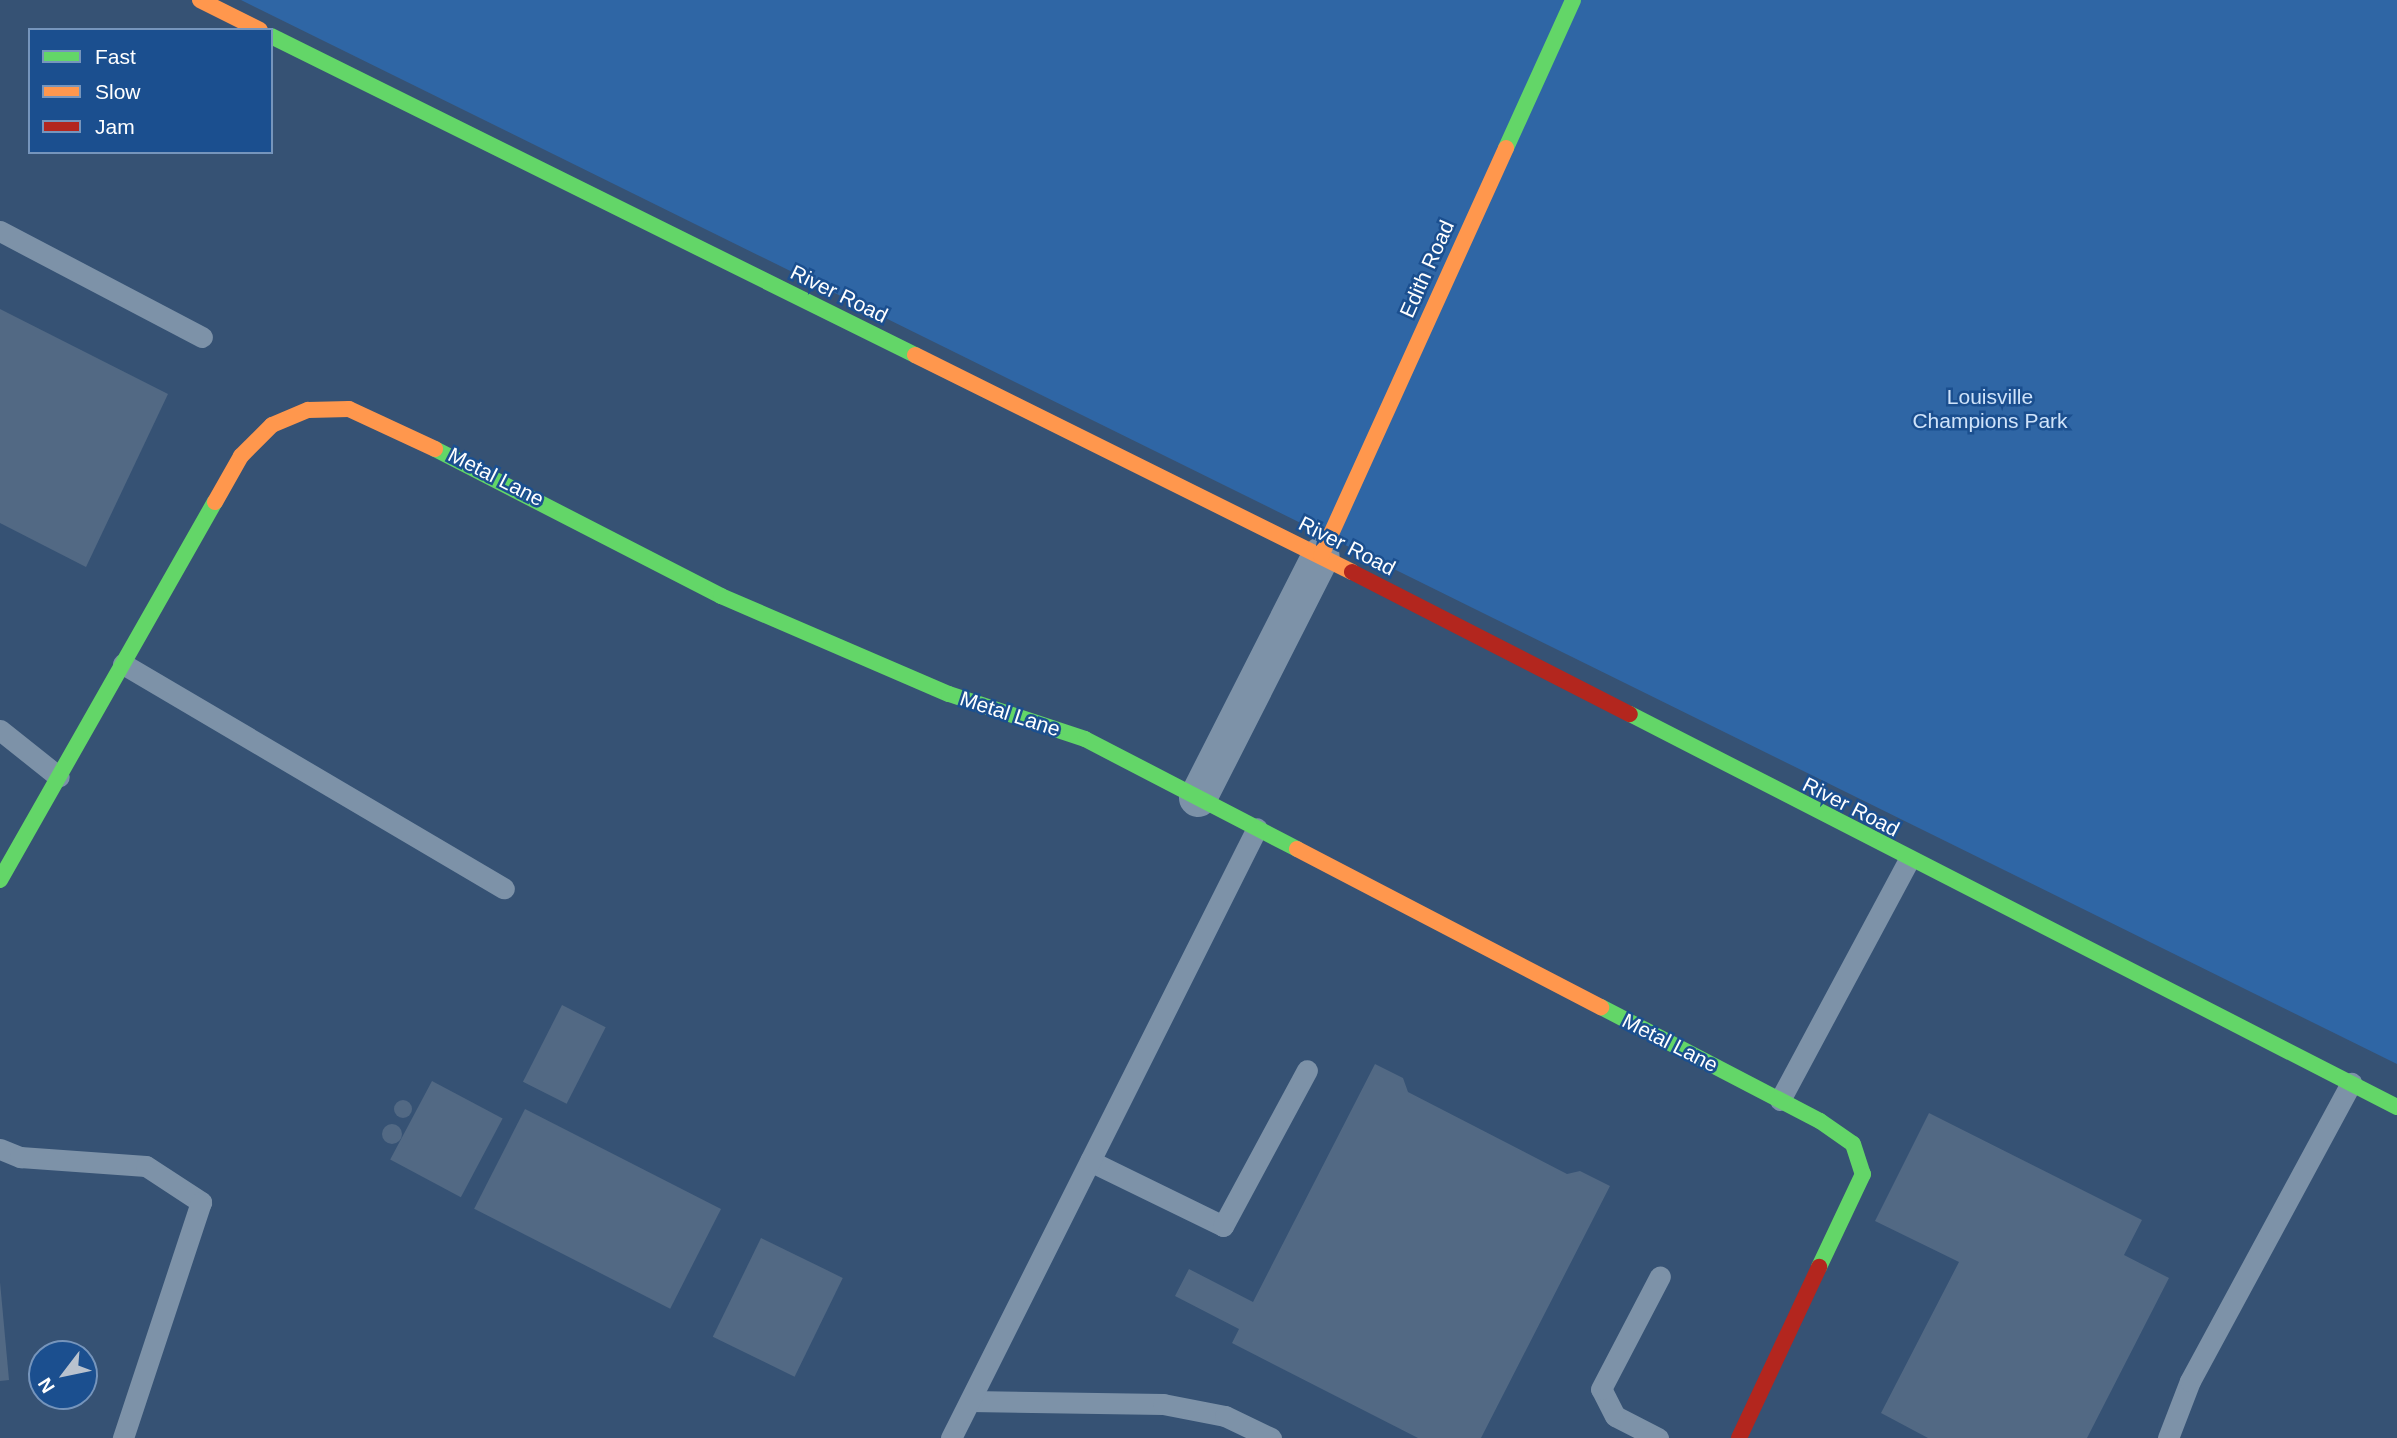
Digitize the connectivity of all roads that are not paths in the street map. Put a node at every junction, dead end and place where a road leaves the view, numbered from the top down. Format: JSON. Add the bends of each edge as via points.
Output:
{"nodes":[{"id":1,"x":200,"y":0,"type":"edge"},
{"id":2,"x":1573,"y":0,"type":"edge"},
{"id":3,"x":256,"y":28,"type":"edge"},
{"id":4,"x":273,"y":37,"type":"edge"},
{"id":5,"x":0,"y":231,"type":"edge"},
{"id":6,"x":202,"y":337,"type":"dead end"},
{"id":7,"x":1321,"y":556,"type":"junction"},
{"id":8,"x":123,"y":664,"type":"junction"},
{"id":9,"x":0,"y":730,"type":"edge"},
{"id":10,"x":59,"y":777,"type":"junction"},
{"id":11,"x":1198,"y":797,"type":"junction"},
{"id":12,"x":1257,"y":828,"type":"junction"},
{"id":13,"x":1908,"y":861,"type":"junction"},
{"id":14,"x":0,"y":880,"type":"edge"},
{"id":15,"x":505,"y":888,"type":"dead end"},
{"id":16,"x":1307,"y":1070,"type":"dead end"},
{"id":17,"x":2351,"y":1083,"type":"junction"},
{"id":18,"x":1780,"y":1100,"type":"junction"},
{"id":19,"x":2397,"y":1107,"type":"edge"},
{"id":20,"x":0,"y":1149,"type":"edge"},
{"id":21,"x":1090,"y":1161,"type":"junction"},
{"id":22,"x":1660,"y":1276,"type":"dead end"},
{"id":23,"x":970,"y":1401,"type":"junction"},
{"id":24,"x":123,"y":1438,"type":"edge"},
{"id":25,"x":951,"y":1438,"type":"edge"},
{"id":26,"x":1271,"y":1438,"type":"edge"},
{"id":27,"x":1658,"y":1438,"type":"edge"},
{"id":28,"x":1739,"y":1438,"type":"edge"},
{"id":29,"x":2168,"y":1438,"type":"edge"}],
"edges":[{"from":1,"to":3,"type":"street"},
{"from":2,"to":7,"type":"street","name":"Edith Road"},
{"from":4,"to":7,"type":"street","name":"River Road"},
{"from":5,"to":6,"type":"lane"},
{"from":7,"to":11,"type":"street"},
{"from":7,"to":13,"type":"street","name":"River Road"},
{"from":8,"to":10,"type":"street","name":"Metal Lane"},
{"from":8,"to":11,"type":"street","name":"Metal Lane","via":[[241,456],[272,425],[308,410],[349,409],[393,425],[721,596],[949,694],[1085,738]]},
{"from":8,"to":15,"type":"lane"},
{"from":9,"to":10,"type":"lane"},
{"from":10,"to":14,"type":"street","name":"Metal Lane"},
{"from":11,"to":12,"type":"street","name":"Metal Lane"},
{"from":12,"to":18,"type":"street","name":"Metal Lane"},
{"from":12,"to":21,"type":"lane"},
{"from":13,"to":17,"type":"street","name":"River Road"},
{"from":13,"to":18,"type":"lane"},
{"from":16,"to":21,"type":"lane","via":[[1223,1226]]},
{"from":17,"to":19,"type":"street","name":"River Road"},
{"from":17,"to":29,"type":"lane","via":[[2190,1381]]},
{"from":18,"to":28,"type":"street","name":"Metal Lane","via":[[1853,1144],[1863,1174]]},
{"from":20,"to":24,"type":"lane","via":[[20,1157],[146,1166],[201,1202]]},
{"from":21,"to":23,"type":"lane"},
{"from":22,"to":27,"type":"lane","via":[[1601,1389],[1615,1416]]},
{"from":23,"to":25,"type":"lane"},
{"from":23,"to":26,"type":"lane","via":[[1163,1404],[1225,1416]]}]}
